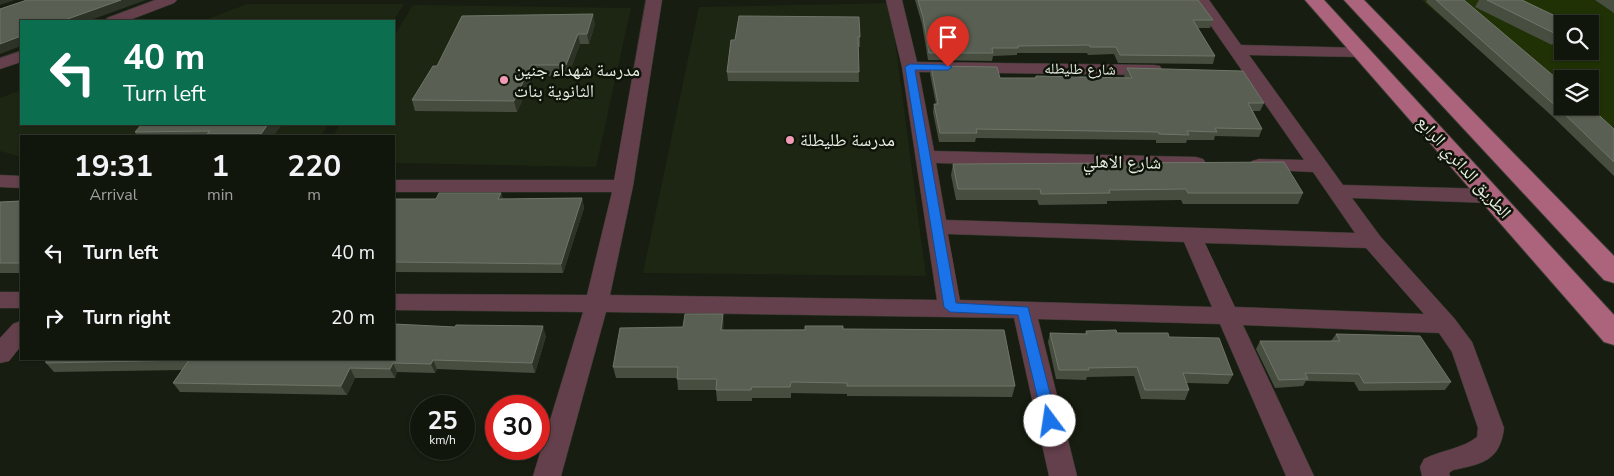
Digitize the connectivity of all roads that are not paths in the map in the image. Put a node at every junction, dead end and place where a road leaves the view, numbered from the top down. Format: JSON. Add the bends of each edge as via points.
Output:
{"nodes":[{"id":1,"x":169,"y":0,"type":"edge"},
{"id":2,"x":654,"y":0,"type":"edge"},
{"id":3,"x":894,"y":0,"type":"edge"},
{"id":4,"x":1201,"y":0,"type":"edge"},
{"id":5,"x":1314,"y":0,"type":"edge"},
{"id":6,"x":1353,"y":0,"type":"edge"},
{"id":7,"x":116,"y":20,"type":"edge"},
{"id":8,"x":1236,"y":50,"type":"junction"},
{"id":9,"x":1361,"y":52,"type":"junction"},
{"id":10,"x":20,"y":56,"type":"edge"},
{"id":11,"x":0,"y":63,"type":"edge"},
{"id":12,"x":910,"y":67,"type":"junction"},
{"id":13,"x":1172,"y":70,"type":"edge"},
{"id":14,"x":925,"y":157,"type":"junction"},
{"id":15,"x":1210,"y":164,"type":"edge"},
{"id":16,"x":1240,"y":164,"type":"edge"},
{"id":17,"x":1319,"y":166,"type":"junction"},
{"id":18,"x":0,"y":181,"type":"edge"},
{"id":19,"x":20,"y":182,"type":"edge"},
{"id":20,"x":395,"y":186,"type":"edge"},
{"id":21,"x":622,"y":186,"type":"junction"},
{"id":22,"x":1336,"y":191,"type":"junction"},
{"id":23,"x":1490,"y":196,"type":"junction"},
{"id":24,"x":937,"y":227,"type":"junction"},
{"id":25,"x":1192,"y":235,"type":"junction"},
{"id":26,"x":1372,"y":240,"type":"junction"},
{"id":27,"x":1614,"y":273,"type":"edge"},
{"id":28,"x":0,"y":300,"type":"edge"},
{"id":29,"x":20,"y":300,"type":"edge"},
{"id":30,"x":395,"y":302,"type":"edge"},
{"id":31,"x":597,"y":302,"type":"junction"},
{"id":32,"x":950,"y":307,"type":"junction"},
{"id":33,"x":1024,"y":310,"type":"junction"},
{"id":34,"x":1226,"y":314,"type":"junction"},
{"id":35,"x":1446,"y":324,"type":"junction"},
{"id":36,"x":20,"y":331,"type":"edge"},
{"id":37,"x":1614,"y":334,"type":"edge"},
{"id":38,"x":0,"y":354,"type":"edge"},
{"id":39,"x":548,"y":476,"type":"edge"},
{"id":40,"x":1063,"y":476,"type":"edge"},
{"id":41,"x":1300,"y":476,"type":"edge"},
{"id":42,"x":1436,"y":476,"type":"edge"}],
"edges":[{"from":1,"to":7,"type":"street"},
{"from":2,"to":21,"type":"street"},
{"from":3,"to":12,"type":"street"},
{"from":4,"to":8,"type":"street"},
{"from":5,"to":9,"type":"main road","name":"الطريق الدائري الرابع"},
{"from":6,"to":27,"type":"main road","name":"الطريق الدائري الرابع"},
{"from":8,"to":9,"type":"street"},
{"from":8,"to":17,"type":"street","via":[[1240,71]]},
{"from":9,"to":23,"type":"main road","name":"الطريق الدائري الرابع"},
{"from":10,"to":11,"type":"street"},
{"from":12,"to":13,"type":"street","name":"شارع طليطله"},
{"from":12,"to":14,"type":"street"},
{"from":14,"to":15,"type":"street","name":"شارع الاهلي"},
{"from":14,"to":24,"type":"street"},
{"from":16,"to":17,"type":"street"},
{"from":17,"to":22,"type":"street"},
{"from":18,"to":19,"type":"street"},
{"from":20,"to":21,"type":"street"},
{"from":21,"to":31,"type":"street"},
{"from":22,"to":23,"type":"street"},
{"from":22,"to":26,"type":"street"},
{"from":23,"to":37,"type":"main road","name":"الطريق الدائري الرابع"},
{"from":24,"to":25,"type":"street"},
{"from":24,"to":32,"type":"street"},
{"from":25,"to":26,"type":"street"},
{"from":25,"to":34,"type":"street"},
{"from":26,"to":35,"type":"street"},
{"from":28,"to":29,"type":"street"},
{"from":30,"to":31,"type":"street"},
{"from":31,"to":32,"type":"street"},
{"from":31,"to":39,"type":"street"},
{"from":32,"to":33,"type":"street"},
{"from":33,"to":34,"type":"street"},
{"from":33,"to":40,"type":"street"},
{"from":34,"to":35,"type":"street"},
{"from":34,"to":41,"type":"street"},
{"from":35,"to":42,"type":"street","via":[[1463,349],[1491,428],[1489,442],[1475,454],[1434,467]]},
{"from":36,"to":38,"type":"street"}]}
